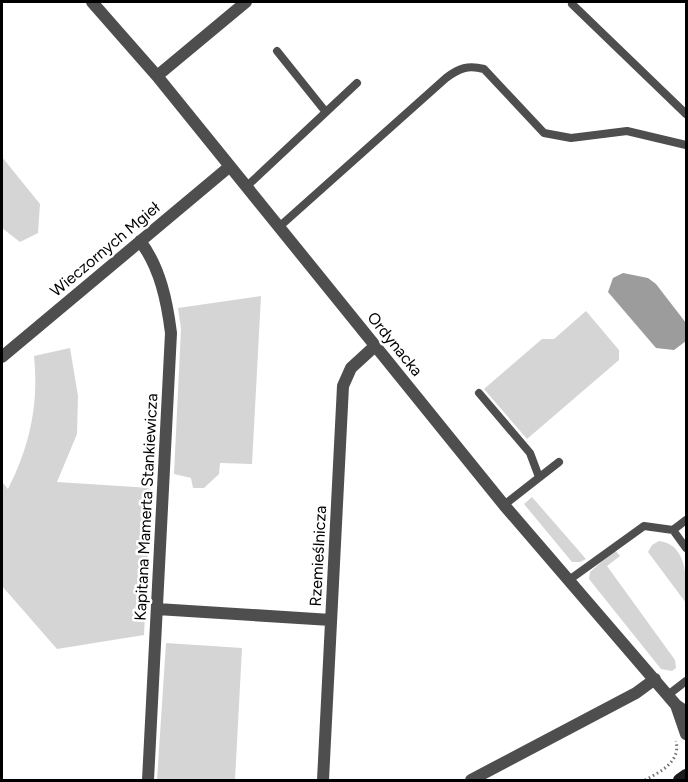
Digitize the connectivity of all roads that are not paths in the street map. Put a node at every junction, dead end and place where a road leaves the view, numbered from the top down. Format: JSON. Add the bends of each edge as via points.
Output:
{"nodes":[{"id":1,"x":92,"y":2,"type":"edge"},
{"id":2,"x":246,"y":2,"type":"edge"},
{"id":3,"x":572,"y":4,"type":"dead end"},
{"id":4,"x":277,"y":51,"type":"dead end"},
{"id":5,"x":157,"y":76,"type":"junction"},
{"id":6,"x":357,"y":82,"type":"dead end"},
{"id":7,"x":325,"y":111,"type":"junction"},
{"id":8,"x":687,"y":114,"type":"edge"},
{"id":9,"x":687,"y":145,"type":"edge"},
{"id":10,"x":229,"y":167,"type":"junction"},
{"id":11,"x":246,"y":187,"type":"junction"},
{"id":12,"x":279,"y":227,"type":"junction"},
{"id":13,"x":140,"y":241,"type":"junction"},
{"id":14,"x":375,"y":346,"type":"junction"},
{"id":15,"x":2,"y":357,"type":"edge"},
{"id":16,"x":479,"y":393,"type":"dead end"},
{"id":17,"x":559,"y":462,"type":"dead end"},
{"id":18,"x":539,"y":477,"type":"junction"},
{"id":19,"x":504,"y":505,"type":"junction"},
{"id":20,"x":687,"y":520,"type":"edge"},
{"id":21,"x":673,"y":530,"type":"junction"},
{"id":22,"x":687,"y":548,"type":"edge"},
{"id":23,"x":569,"y":580,"type":"junction"},
{"id":24,"x":157,"y":609,"type":"junction"},
{"id":25,"x":331,"y":620,"type":"junction"},
{"id":26,"x":655,"y":679,"type":"junction"},
{"id":27,"x":687,"y":681,"type":"edge"},
{"id":28,"x":677,"y":704,"type":"edge"},
{"id":29,"x":680,"y":733,"type":"edge"},
{"id":30,"x":687,"y":775,"type":"edge"},
{"id":31,"x":148,"y":780,"type":"edge"},
{"id":32,"x":323,"y":780,"type":"edge"},
{"id":33,"x":471,"y":780,"type":"edge"},
{"id":34,"x":678,"y":780,"type":"edge"}],
"edges":[{"from":1,"to":5,"type":"street","name":"Ordynacka"},
{"from":2,"to":5,"type":"street"},
{"from":3,"to":8,"type":"lane"},
{"from":4,"to":7,"type":"lane"},
{"from":5,"to":10,"type":"street","name":"Ordynacka"},
{"from":6,"to":7,"type":"lane"},
{"from":7,"to":11,"type":"lane"},
{"from":9,"to":12,"type":"lane","via":[[627,131],[571,138],[544,133],[484,69],[471,66],[446,78]]},
{"from":10,"to":11,"type":"street","name":"Ordynacka"},
{"from":10,"to":13,"type":"street","name":"Wieczornych Mgieł"},
{"from":11,"to":12,"type":"street","name":"Ordynacka"},
{"from":12,"to":14,"type":"street","name":"Ordynacka"},
{"from":13,"to":15,"type":"street","name":"Wieczornych Mgieł"},
{"from":13,"to":24,"type":"street","name":"Kapitana Mamerta Stankiewicza","via":[[153,257],[171,333]]},
{"from":14,"to":19,"type":"street","name":"Ordynacka"},
{"from":14,"to":25,"type":"street","name":"Rzemieślnicza","via":[[351,368],[343,386]]},
{"from":16,"to":18,"type":"lane","via":[[530,453]]},
{"from":17,"to":18,"type":"lane"},
{"from":18,"to":19,"type":"lane"},
{"from":19,"to":23,"type":"street","name":"Ordynacka"},
{"from":20,"to":21,"type":"lane"},
{"from":21,"to":22,"type":"lane"},
{"from":21,"to":23,"type":"lane","via":[[644,526]]},
{"from":23,"to":26,"type":"street","name":"Ordynacka"},
{"from":24,"to":25,"type":"street"},
{"from":24,"to":31,"type":"street","name":"Kapitana Mamerta Stankiewicza"},
{"from":25,"to":32,"type":"street","name":"Rzemieślnicza"},
{"from":26,"to":28,"type":"street","name":"Ordynacka"},
{"from":26,"to":33,"type":"street","via":[[636,693]]},
{"from":27,"to":28,"type":"lane"},
{"from":28,"to":29,"type":"street","name":"Ordynacka"},
{"from":30,"to":34,"type":"main road"}]}
